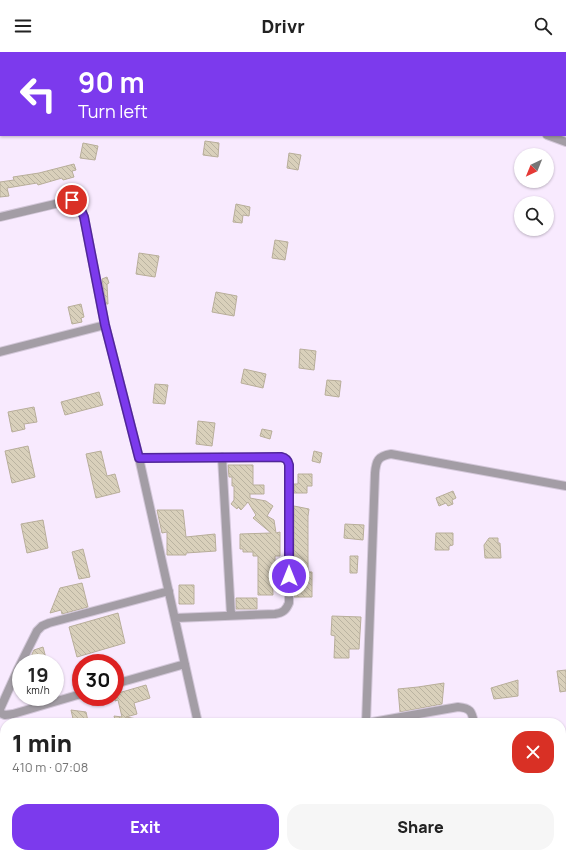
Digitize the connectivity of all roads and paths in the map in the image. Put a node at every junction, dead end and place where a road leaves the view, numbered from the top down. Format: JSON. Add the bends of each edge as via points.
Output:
{"nodes":[{"id":1,"x":550,"y":136,"type":"edge"},
{"id":2,"x":566,"y":142,"type":"edge"},
{"id":3,"x":0,"y":217,"type":"edge"},
{"id":4,"x":105,"y":325,"type":"junction"},
{"id":5,"x":0,"y":352,"type":"edge"},
{"id":6,"x":222,"y":457,"type":"junction"},
{"id":7,"x":139,"y":458,"type":"junction"},
{"id":8,"x":566,"y":486,"type":"edge"},
{"id":9,"x":169,"y":592,"type":"junction"},
{"id":10,"x":231,"y":615,"type":"junction"},
{"id":11,"x":175,"y":618,"type":"junction"},
{"id":12,"x":185,"y":664,"type":"junction"},
{"id":13,"x":124,"y":681,"type":"edge"},
{"id":14,"x":72,"y":697,"type":"edge"},
{"id":15,"x":0,"y":709,"type":"edge"},
{"id":16,"x":0,"y":713,"type":"edge"},
{"id":17,"x":197,"y":718,"type":"edge"},
{"id":18,"x":366,"y":718,"type":"edge"},
{"id":19,"x":395,"y":718,"type":"edge"},
{"id":20,"x":473,"y":718,"type":"edge"}],
"edges":[{"from":1,"to":2,"type":"street"},
{"from":3,"to":4,"type":"street","via":[[72,200],[80,206]]},
{"from":4,"to":5,"type":"street"},
{"from":4,"to":7,"type":"street"},
{"from":6,"to":7,"type":"street"},
{"from":6,"to":10,"type":"street"},
{"from":6,"to":10,"type":"street","via":[[281,457],[288,461],[289,465],[289,604],[280,613]]},
{"from":7,"to":9,"type":"street"},
{"from":8,"to":18,"type":"street","via":[[391,454],[379,459],[375,473]]},
{"from":9,"to":11,"type":"street"},
{"from":9,"to":15,"type":"street","via":[[49,622],[42,626],[36,632]]},
{"from":10,"to":11,"type":"street"},
{"from":11,"to":12,"type":"street"},
{"from":12,"to":13,"type":"street"},
{"from":12,"to":17,"type":"street"},
{"from":14,"to":16,"type":"street","via":[[13,714]]},
{"from":19,"to":20,"type":"street","via":[[458,707],[468,708]]}]}
